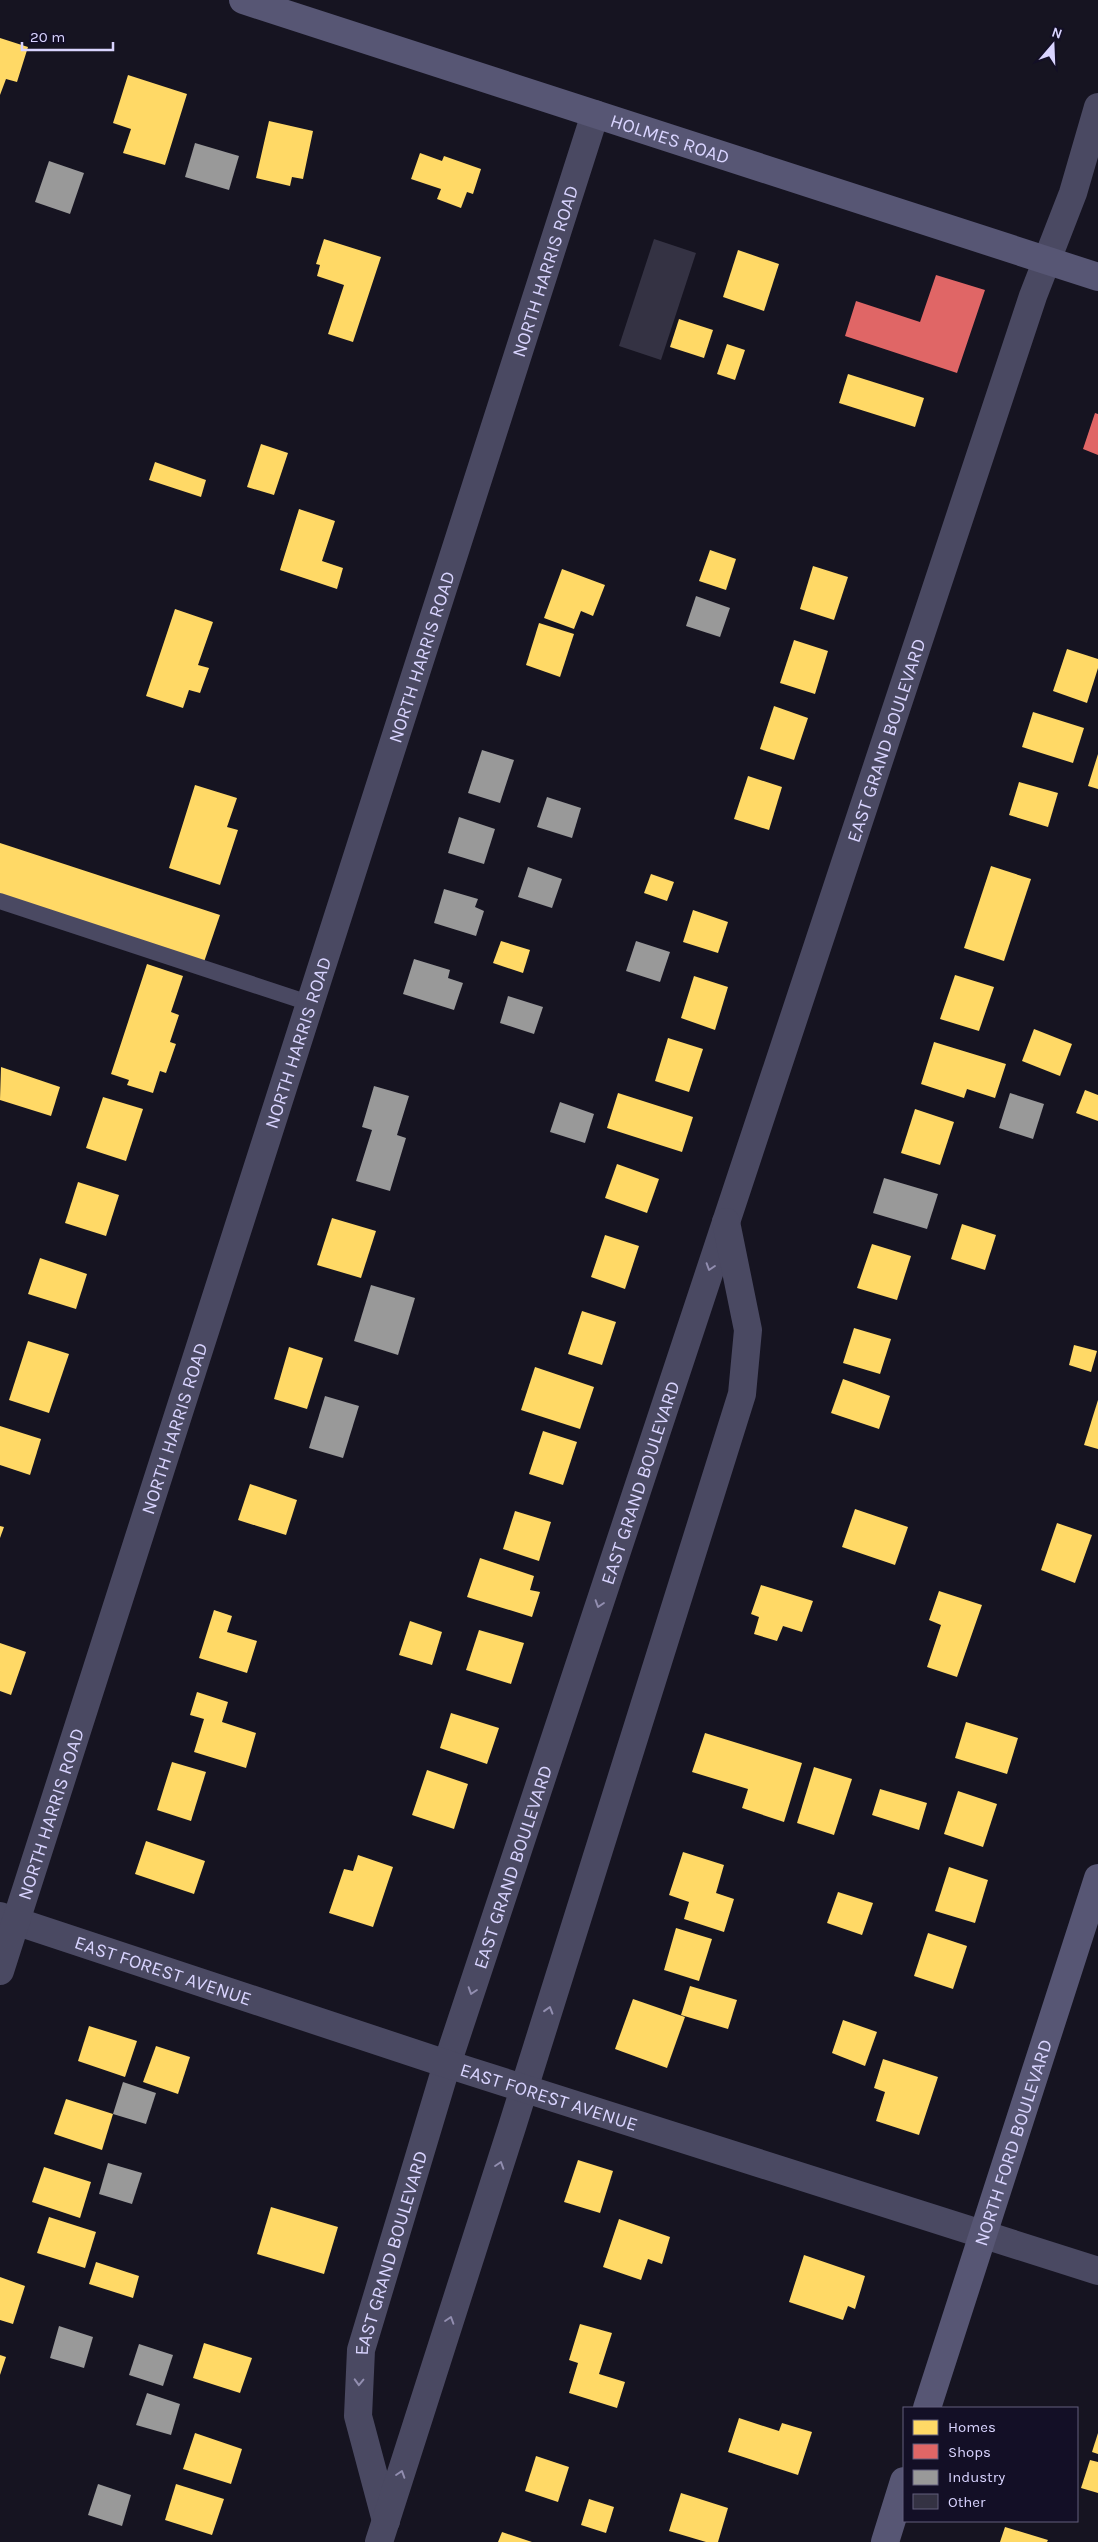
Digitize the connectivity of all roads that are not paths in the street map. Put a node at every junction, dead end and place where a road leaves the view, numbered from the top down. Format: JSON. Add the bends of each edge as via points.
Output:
{"nodes":[{"id":1,"x":243,"y":0,"type":"edge"},
{"id":2,"x":1098,"y":107,"type":"edge"},
{"id":3,"x":595,"y":114,"type":"junction"},
{"id":4,"x":1046,"y":260,"type":"junction"},
{"id":5,"x":1098,"y":277,"type":"edge"},
{"id":6,"x":0,"y":901,"type":"edge"},
{"id":7,"x":309,"y":1003,"type":"junction"},
{"id":8,"x":725,"y":1221,"type":"junction"},
{"id":9,"x":1098,"y":1878,"type":"edge"},
{"id":10,"x":8,"y":1919,"type":"edge"},
{"id":11,"x":0,"y":1971,"type":"edge"},
{"id":12,"x":447,"y":2064,"type":"junction"},
{"id":13,"x":524,"y":2089,"type":"junction"},
{"id":14,"x":982,"y":2233,"type":"junction"},
{"id":15,"x":1098,"y":2271,"type":"edge"},
{"id":16,"x":927,"y":2407,"type":"edge"},
{"id":17,"x":903,"y":2484,"type":"edge"},
{"id":18,"x":382,"y":2531,"type":"edge"},
{"id":19,"x":885,"y":2542,"type":"edge"}],
"edges":[{"from":1,"to":3,"type":"main road","name":"HOLMES ROAD"},
{"from":2,"to":4,"type":"street","name":"EAST GRAND BOULEVARD","via":[[1073,193]]},
{"from":3,"to":4,"type":"main road","name":"HOLMES ROAD"},
{"from":3,"to":7,"type":"street","name":"NORTH HARRIS ROAD"},
{"from":4,"to":5,"type":"main road","name":"HOLMES ROAD"},
{"from":4,"to":8,"type":"street","name":"EAST GRAND BOULEVARD"},
{"from":6,"to":7,"type":"lane"},
{"from":7,"to":10,"type":"street","name":"NORTH HARRIS ROAD"},
{"from":8,"to":12,"type":"street","name":"EAST GRAND BOULEVARD","one_way":true},
{"from":13,"to":8,"type":"street","name":"EAST GRAND BOULEVARD","one_way":true,"via":[[742,1394],[748,1330]]},
{"from":9,"to":14,"type":"main road","name":"NORTH FORD BOULEVARD"},
{"from":10,"to":11,"type":"street","name":"NORTH HARRIS ROAD"},
{"from":10,"to":12,"type":"street","name":"EAST FOREST AVENUE"},
{"from":12,"to":13,"type":"street","name":"EAST FOREST AVENUE"},
{"from":12,"to":18,"type":"street","name":"EAST GRAND BOULEVARD","one_way":true,"via":[[361,2350],[358,2416]]},
{"from":13,"to":14,"type":"street","name":"EAST FOREST AVENUE"},
{"from":18,"to":13,"type":"street","name":"EAST GRAND BOULEVARD","one_way":true},
{"from":14,"to":15,"type":"street","name":"EAST FOREST AVENUE"},
{"from":14,"to":16,"type":"main road","name":"NORTH FORD BOULEVARD"},
{"from":17,"to":19,"type":"main road"}]}
